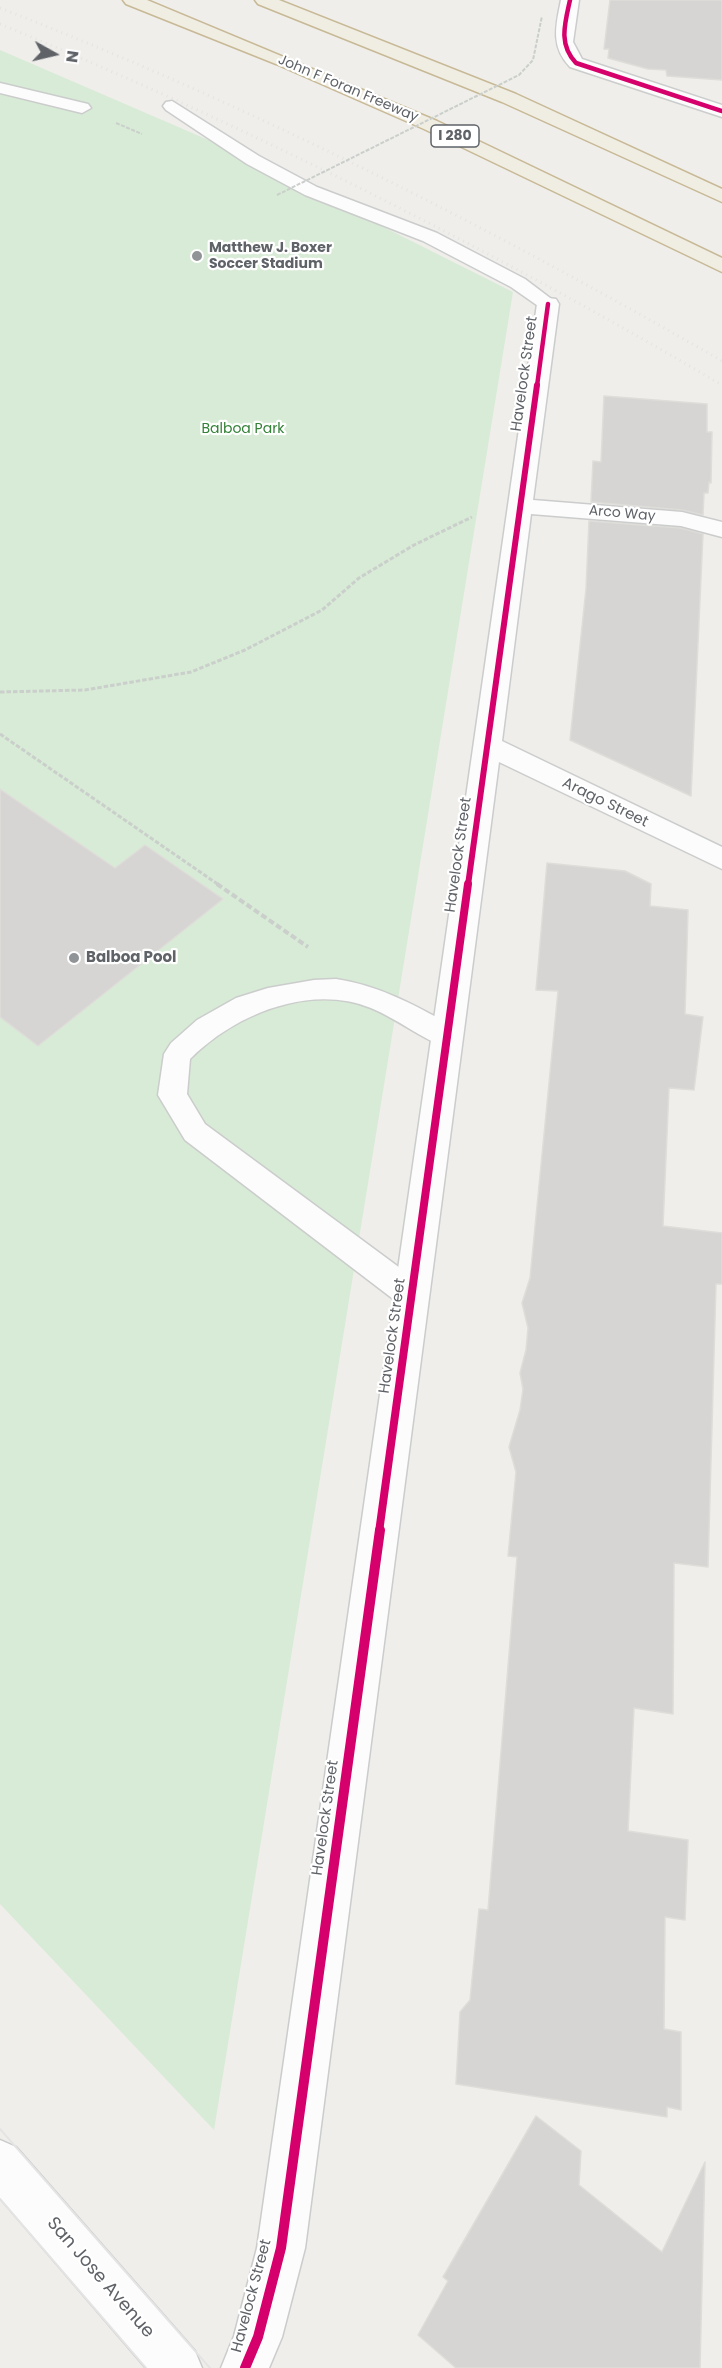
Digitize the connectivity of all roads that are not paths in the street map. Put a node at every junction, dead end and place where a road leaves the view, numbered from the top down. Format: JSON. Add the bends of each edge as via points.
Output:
{"nodes":[{"id":1,"x":112,"y":0,"type":"edge"},
{"id":2,"x":132,"y":0,"type":"edge"},
{"id":3,"x":570,"y":0,"type":"edge"},
{"id":4,"x":272,"y":2,"type":"edge"},
{"id":5,"x":182,"y":20,"type":"junction"},
{"id":6,"x":0,"y":88,"type":"edge"},
{"id":7,"x":172,"y":106,"type":"dead end"},
{"id":8,"x":82,"y":108,"type":"dead end"},
{"id":9,"x":722,"y":111,"type":"edge"},
{"id":10,"x":722,"y":196,"type":"edge"},
{"id":11,"x":722,"y":266,"type":"edge"},
{"id":12,"x":548,"y":304,"type":"joint"},
{"id":13,"x":520,"y":513,"type":"junction"},
{"id":14,"x":722,"y":530,"type":"edge"},
{"id":15,"x":488,"y":746,"type":"junction"},
{"id":16,"x":722,"y":859,"type":"edge"},
{"id":17,"x":448,"y":1037,"type":"junction"},
{"id":18,"x":412,"y":1295,"type":"junction"},
{"id":19,"x":0,"y":2136,"type":"edge"},
{"id":20,"x":11,"y":2176,"type":"edge"},
{"id":21,"x":178,"y":2368,"type":"edge"},
{"id":22,"x":245,"y":2368,"type":"edge"}],
"edges":[{"from":1,"to":5,"type":"highway"},
{"from":2,"to":5,"type":"highway","name":"John F Foran Freeway","number":"I 280"},
{"from":3,"to":9,"type":"street","via":[[563,47],[567,56],[588,69]]},
{"from":4,"to":10,"type":"highway","via":[[519,103]]},
{"from":5,"to":11,"type":"highway","name":"John F Foran Freeway","number":"I 280","via":[[440,129]]},
{"from":6,"to":8,"type":"lane"},
{"from":7,"to":12,"type":"lane","via":[[253,160],[311,190],[430,237]]},
{"from":12,"to":13,"type":"street","name":"Havelock Street"},
{"from":13,"to":14,"type":"street","name":"Arco Way","via":[[682,519]]},
{"from":13,"to":15,"type":"street","name":"Havelock Street"},
{"from":15,"to":16,"type":"street","name":"Arago Street"},
{"from":15,"to":17,"type":"street","name":"Havelock Street"},
{"from":17,"to":18,"type":"street","name":"Havelock Street"},
{"from":17,"to":18,"type":"lane","via":[[388,1003],[357,993],[322,989],[274,998],[237,1009],[206,1026],[178,1054],[172,1095],[195,1132]]},
{"from":18,"to":22,"type":"street","name":"Havelock Street","via":[[281,2248],[258,2337]]},
{"from":19,"to":20,"type":"street","name":"San Jose Avenue"},
{"from":20,"to":21,"type":"street","name":"San Jose Avenue"}]}
